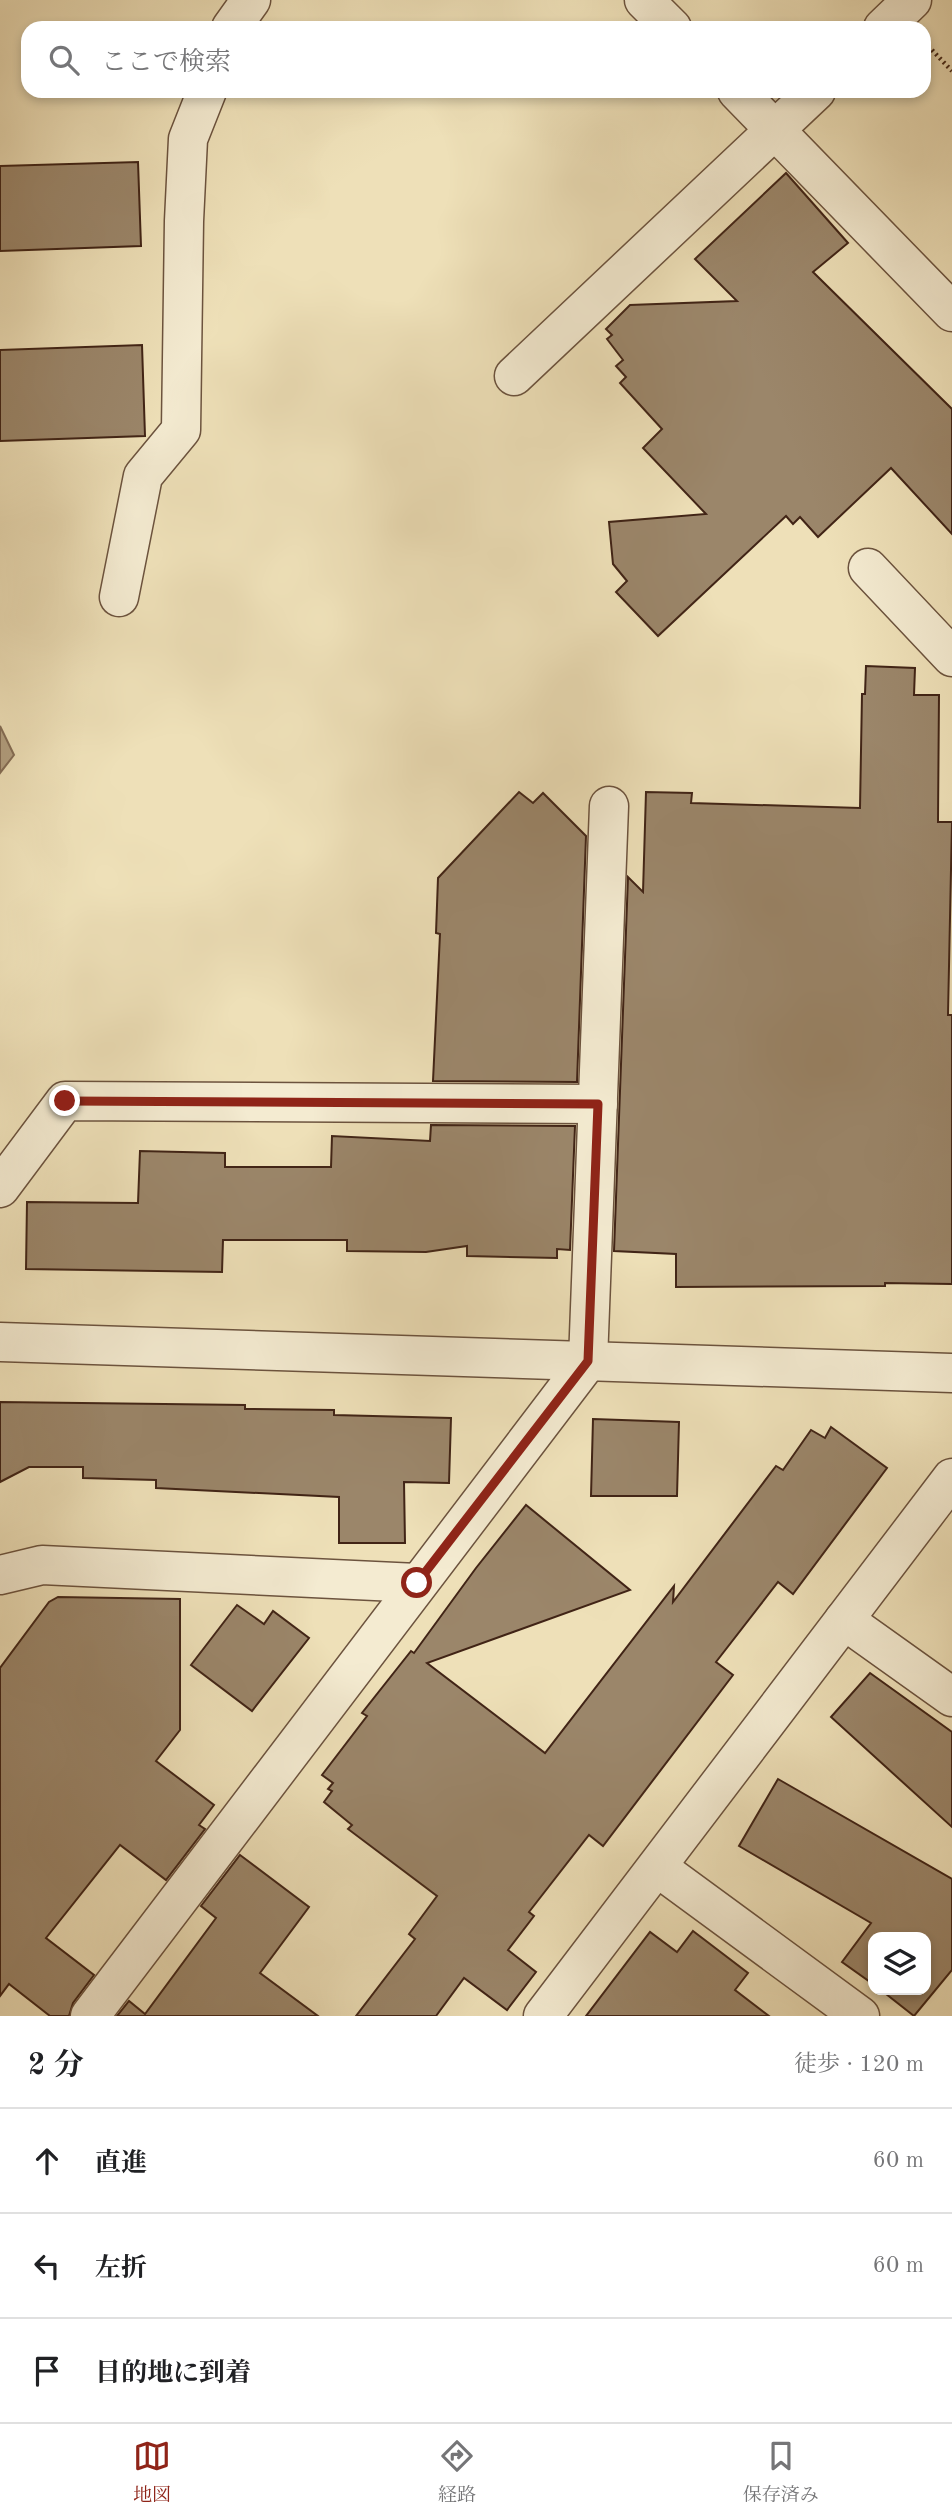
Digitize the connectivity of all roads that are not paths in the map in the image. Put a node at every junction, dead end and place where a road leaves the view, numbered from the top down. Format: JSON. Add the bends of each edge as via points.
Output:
{"nodes":[{"id":1,"x":251,"y":0,"type":"edge"},
{"id":2,"x":644,"y":0,"type":"edge"},
{"id":3,"x":912,"y":0,"type":"edge"},
{"id":4,"x":236,"y":21,"type":"edge"},
{"id":5,"x":666,"y":21,"type":"edge"},
{"id":6,"x":890,"y":21,"type":"edge"},
{"id":7,"x":204,"y":98,"type":"edge"},
{"id":8,"x":744,"y":98,"type":"edge"},
{"id":9,"x":809,"y":98,"type":"edge"},
{"id":10,"x":776,"y":129,"type":"junction"},
{"id":11,"x":952,"y":312,"type":"edge"},
{"id":12,"x":514,"y":376,"type":"dead end"},
{"id":13,"x":868,"y":568,"type":"dead end"},
{"id":14,"x":119,"y":597,"type":"dead end"},
{"id":15,"x":952,"y":657,"type":"edge"},
{"id":16,"x":609,"y":806,"type":"dead end"},
{"id":17,"x":598,"y":1104,"type":"junction"},
{"id":18,"x":0,"y":1188,"type":"edge"},
{"id":19,"x":0,"y":1342,"type":"edge"},
{"id":20,"x":588,"y":1361,"type":"junction"},
{"id":21,"x":952,"y":1373,"type":"edge"},
{"id":22,"x":952,"y":1478,"type":"edge"},
{"id":23,"x":0,"y":1575,"type":"edge"},
{"id":24,"x":417,"y":1583,"type":"junction"},
{"id":25,"x":844,"y":1620,"type":"junction"},
{"id":26,"x":952,"y":1698,"type":"edge"},
{"id":27,"x":657,"y":1867,"type":"junction"},
{"id":28,"x":90,"y":2016,"type":"edge"},
{"id":29,"x":543,"y":2016,"type":"edge"},
{"id":30,"x":860,"y":2016,"type":"edge"}],
"edges":[{"from":1,"to":4,"type":"street"},
{"from":2,"to":5,"type":"street"},
{"from":3,"to":6,"type":"street"},
{"from":7,"to":14,"type":"street","via":[[188,139],[181,430],[143,476]]},
{"from":8,"to":10,"type":"street"},
{"from":9,"to":10,"type":"street"},
{"from":10,"to":11,"type":"street"},
{"from":10,"to":12,"type":"street"},
{"from":13,"to":15,"type":"street"},
{"from":16,"to":17,"type":"street"},
{"from":17,"to":18,"type":"street","via":[[65,1101]]},
{"from":17,"to":20,"type":"street"},
{"from":19,"to":20,"type":"street"},
{"from":20,"to":21,"type":"street"},
{"from":20,"to":24,"type":"street"},
{"from":22,"to":25,"type":"street"},
{"from":23,"to":24,"type":"street","via":[[43,1565]]},
{"from":24,"to":28,"type":"street"},
{"from":25,"to":26,"type":"street"},
{"from":25,"to":27,"type":"street"},
{"from":27,"to":29,"type":"street"},
{"from":27,"to":30,"type":"street"}]}
